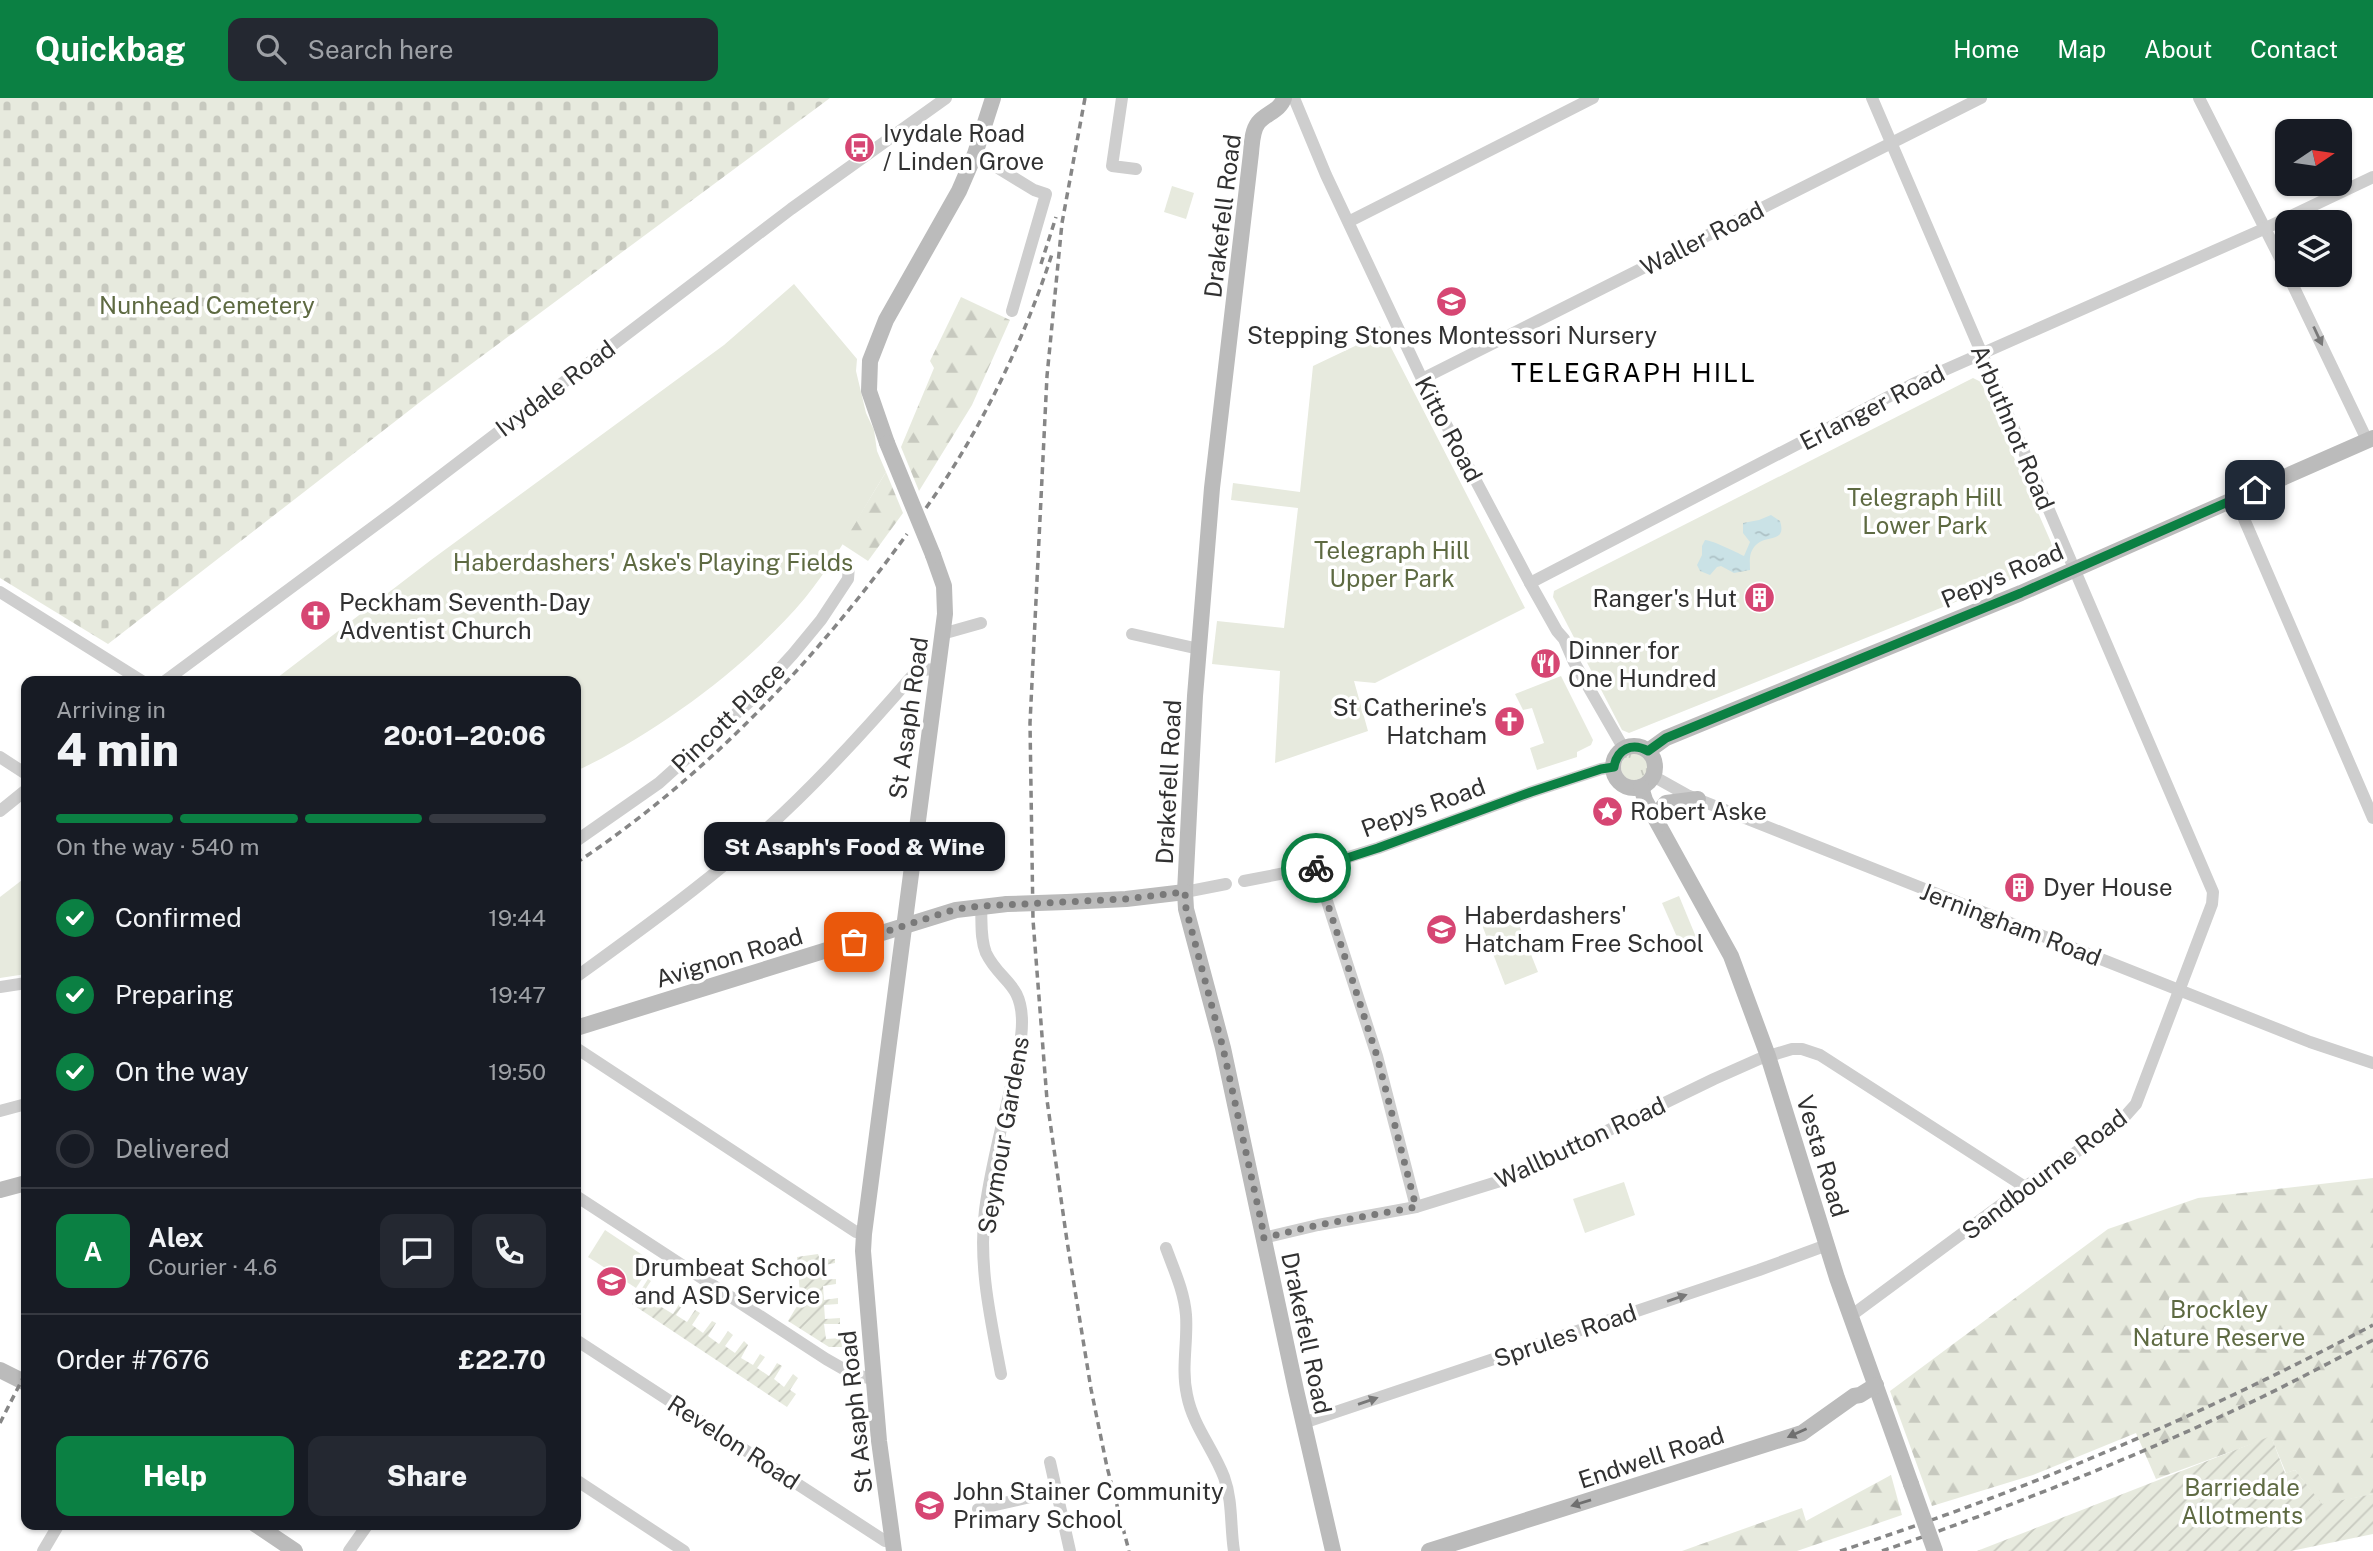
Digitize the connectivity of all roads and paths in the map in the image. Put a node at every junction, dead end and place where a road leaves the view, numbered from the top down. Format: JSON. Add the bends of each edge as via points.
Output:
{"nodes":[{"id":1,"x":946,"y":98,"type":"edge"},
{"id":2,"x":993,"y":98,"type":"edge"},
{"id":3,"x":1122,"y":98,"type":"edge"},
{"id":4,"x":1284,"y":98,"type":"edge"},
{"id":5,"x":1294,"y":98,"type":"edge"},
{"id":6,"x":1593,"y":98,"type":"edge"},
{"id":7,"x":1872,"y":98,"type":"edge"},
{"id":8,"x":1982,"y":98,"type":"edge"},
{"id":9,"x":2199,"y":98,"type":"edge"},
{"id":10,"x":1891,"y":142,"type":"junction"},
{"id":11,"x":975,"y":154,"type":"junction"},
{"id":12,"x":1136,"y":169,"type":"dead end"},
{"id":13,"x":2373,"y":177,"type":"edge"},
{"id":14,"x":1350,"y":221,"type":"junction"},
{"id":15,"x":2266,"y":228,"type":"junction"},
{"id":16,"x":2275,"y":247,"type":"edge"},
{"id":17,"x":2294,"y":287,"type":"edge"},
{"id":18,"x":1012,"y":311,"type":"dead end"},
{"id":19,"x":1981,"y":354,"type":"junction"},
{"id":20,"x":1422,"y":379,"type":"junction"},
{"id":21,"x":2370,"y":439,"type":"edge"},
{"id":22,"x":2235,"y":498,"type":"junction"},
{"id":23,"x":849,"y":565,"type":"dead end"},
{"id":24,"x":2075,"y":570,"type":"junction"},
{"id":25,"x":1530,"y":583,"type":"junction"},
{"id":26,"x":0,"y":592,"type":"edge"},
{"id":27,"x":981,"y":623,"type":"dead end"},
{"id":28,"x":942,"y":634,"type":"junction"},
{"id":29,"x":1132,"y":634,"type":"dead end"},
{"id":30,"x":1199,"y":649,"type":"junction"},
{"id":31,"x":938,"y":669,"type":"junction"},
{"id":32,"x":134,"y":676,"type":"edge"},
{"id":33,"x":172,"y":676,"type":"edge"},
{"id":34,"x":1624,"y":749,"type":"junction"},
{"id":35,"x":1648,"y":751,"type":"junction"},
{"id":36,"x":0,"y":757,"type":"edge"},
{"id":37,"x":1614,"y":767,"type":"junction"},
{"id":38,"x":21,"y":771,"type":"edge"},
{"id":39,"x":1647,"y":781,"type":"junction"},
{"id":40,"x":21,"y":794,"type":"edge"},
{"id":41,"x":1698,"y":799,"type":"junction"},
{"id":42,"x":0,"y":811,"type":"edge"},
{"id":43,"x":2373,"y":818,"type":"edge"},
{"id":44,"x":1659,"y":824,"type":"junction"},
{"id":45,"x":581,"y":838,"type":"edge"},
{"id":46,"x":1316,"y":867,"type":"junction"},
{"id":47,"x":1244,"y":881,"type":"dead end"},
{"id":48,"x":1226,"y":884,"type":"dead end"},
{"id":49,"x":1185,"y":892,"type":"junction"},
{"id":50,"x":981,"y":906,"type":"junction"},
{"id":51,"x":903,"y":926,"type":"junction"},
{"id":52,"x":581,"y":973,"type":"edge"},
{"id":53,"x":21,"y":983,"type":"edge"},
{"id":54,"x":0,"y":987,"type":"edge"},
{"id":55,"x":2181,"y":990,"type":"junction"},
{"id":56,"x":581,"y":1026,"type":"edge"},
{"id":57,"x":581,"y":1051,"type":"edge"},
{"id":58,"x":1768,"y":1056,"type":"junction"},
{"id":59,"x":2373,"y":1063,"type":"edge"},
{"id":60,"x":21,"y":1105,"type":"edge"},
{"id":61,"x":0,"y":1111,"type":"edge"},
{"id":62,"x":21,"y":1184,"type":"edge"},
{"id":63,"x":2025,"y":1187,"type":"junction"},
{"id":64,"x":0,"y":1190,"type":"edge"},
{"id":65,"x":581,"y":1199,"type":"edge"},
{"id":66,"x":1416,"y":1207,"type":"junction"},
{"id":67,"x":864,"y":1234,"type":"junction"},
{"id":68,"x":1263,"y":1238,"type":"junction"},
{"id":69,"x":1827,"y":1245,"type":"junction"},
{"id":70,"x":1166,"y":1248,"type":"dead end"},
{"id":71,"x":1852,"y":1315,"type":"junction"},
{"id":72,"x":581,"y":1343,"type":"edge"},
{"id":73,"x":0,"y":1370,"type":"edge"},
{"id":74,"x":1001,"y":1374,"type":"dead end"},
{"id":75,"x":874,"y":1379,"type":"junction"},
{"id":76,"x":21,"y":1380,"type":"edge"},
{"id":77,"x":1877,"y":1385,"type":"junction"},
{"id":78,"x":1303,"y":1423,"type":"junction"},
{"id":79,"x":1050,"y":1462,"type":"dead end"},
{"id":80,"x":581,"y":1483,"type":"edge"},
{"id":81,"x":1056,"y":1491,"type":"junction"},
{"id":82,"x":978,"y":1509,"type":"dead end"},
{"id":83,"x":55,"y":1530,"type":"edge"},
{"id":84,"x":264,"y":1530,"type":"edge"},
{"id":85,"x":364,"y":1530,"type":"edge"},
{"id":86,"x":894,"y":1545,"type":"edge"},
{"id":87,"x":43,"y":1551,"type":"edge"},
{"id":88,"x":295,"y":1551,"type":"edge"},
{"id":89,"x":349,"y":1551,"type":"edge"},
{"id":90,"x":684,"y":1551,"type":"edge"},
{"id":91,"x":1070,"y":1551,"type":"edge"},
{"id":92,"x":1234,"y":1551,"type":"edge"},
{"id":93,"x":1333,"y":1551,"type":"edge"},
{"id":94,"x":1429,"y":1551,"type":"edge"},
{"id":95,"x":1935,"y":1551,"type":"edge"}],
"edges":[{"from":1,"to":33,"type":"street","name":"Ivydale Road","via":[[791,209]]},
{"from":2,"to":11,"type":"street","name":"St Asaph Road"},
{"from":3,"to":12,"type":"street","via":[[1112,166]]},
{"from":4,"to":30,"type":"street","name":"Drakefell Road","via":[[1254,133],[1212,488]]},
{"from":5,"to":14,"type":"street","name":"Kitto Road"},
{"from":6,"to":14,"type":"street"},
{"from":7,"to":10,"type":"street","name":"Arbuthnot Road"},
{"from":8,"to":10,"type":"street","name":"Waller Road"},
{"from":9,"to":15,"type":"street"},
{"from":10,"to":19,"type":"street","name":"Arbuthnot Road"},
{"from":10,"to":20,"type":"street","name":"Waller Road"},
{"from":11,"to":18,"type":"street","via":[[1046,194]]},
{"from":11,"to":28,"type":"street","name":"St Asaph Road","bridge":true,"via":[[886,320],[870,361],[869,391],[946,595]]},
{"from":13,"to":15,"type":"street","name":"Erlanger Road"},
{"from":14,"to":20,"type":"street","name":"Kitto Road"},
{"from":15,"to":16,"type":"street"},
{"from":15,"to":19,"type":"street","name":"Erlanger Road"},
{"from":17,"to":21,"type":"street","one_way":true},
{"from":19,"to":24,"type":"street","name":"Arbuthnot Road"},
{"from":19,"to":25,"type":"street","name":"Erlanger Road","via":[[1913,384]]},
{"from":20,"to":25,"type":"street","name":"Kitto Road"},
{"from":21,"to":22,"type":"street","name":"Pepys Road"},
{"from":22,"to":24,"type":"street","name":"Pepys Road"},
{"from":22,"to":43,"type":"street"},
{"from":23,"to":45,"type":"street","name":"Pincott Place","via":[[848,579],[821,620],[749,702],[659,783]]},
{"from":24,"to":35,"type":"street","name":"Pepys Road","via":[[1666,738]]},
{"from":24,"to":55,"type":"street","name":"Arbuthnot Road","via":[[2213,892]]},
{"from":25,"to":34,"type":"street","name":"Kitto Road"},
{"from":26,"to":32,"type":"street"},
{"from":27,"to":28,"type":"street"},
{"from":28,"to":31,"type":"street","name":"St Asaph Road"},
{"from":29,"to":30,"type":"street"},
{"from":30,"to":49,"type":"street","name":"Drakefell Road"},
{"from":31,"to":51,"type":"street","name":"St Asaph Road"},
{"from":31,"to":52,"type":"street","via":[[913,675],[796,802]]},
{"from":34,"to":35,"type":"street","via":[[1637,746]]},
{"from":34,"to":37,"type":"street"},
{"from":35,"to":39,"type":"street","via":[[1655,766]]},
{"from":36,"to":38,"type":"street"},
{"from":37,"to":39,"type":"street","via":[[1626,787]]},
{"from":37,"to":46,"type":"street","name":"Pepys Road"},
{"from":39,"to":41,"type":"street","name":"Jerningham Road"},
{"from":39,"to":44,"type":"street","name":"Vesta Road","via":[[1645,800]]},
{"from":40,"to":42,"type":"street"},
{"from":41,"to":44,"type":"street","via":[[1666,803],[1659,812]]},
{"from":41,"to":55,"type":"street","name":"Jerningham Road"},
{"from":44,"to":58,"type":"street","name":"Vesta Road","via":[[1731,956]]},
{"from":46,"to":47,"type":"street","name":"Pepys Road"},
{"from":46,"to":66,"type":"street","via":[[1377,1056]]},
{"from":48,"to":49,"type":"street"},
{"from":49,"to":50,"type":"street","name":"Avignon Road","bridge":true},
{"from":49,"to":68,"type":"street","name":"Drakefell Road"},
{"from":50,"to":51,"type":"street","name":"Avignon Road"},
{"from":50,"to":74,"type":"street","name":"Seymour Gardens","via":[[986,952],[1013,986],[1022,1011],[983,1236],[985,1280]]},
{"from":51,"to":56,"type":"street","name":"Avignon Road"},
{"from":51,"to":67,"type":"street","name":"St Asaph Road"},
{"from":53,"to":54,"type":"street"},
{"from":55,"to":59,"type":"street","name":"Jerningham Road"},
{"from":55,"to":63,"type":"street","name":"Sandbourne Road","via":[[2130,1112]]},
{"from":57,"to":67,"type":"street"},
{"from":58,"to":63,"type":"street","name":"Wallbutton Road","via":[[1792,1049],[1820,1055]]},
{"from":58,"to":66,"type":"street","name":"Wallbutton Road","via":[[1510,1178]]},
{"from":58,"to":69,"type":"street","name":"Vesta Road"},
{"from":60,"to":61,"type":"street"},
{"from":62,"to":64,"type":"street"},
{"from":63,"to":71,"type":"street","name":"Sandbourne Road"},
{"from":65,"to":75,"type":"street","via":[[826,1359],[855,1375]]},
{"from":66,"to":68,"type":"street","name":"Wallbutton Road"},
{"from":67,"to":75,"type":"street","name":"St Asaph Road"},
{"from":68,"to":78,"type":"street","name":"Drakefell Road"},
{"from":69,"to":71,"type":"street","name":"Vesta Road"},
{"from":78,"to":69,"type":"street","name":"Sprules Road","one_way":true},
{"from":70,"to":92,"type":"street","via":[[1185,1304],[1187,1396],[1227,1487]]},
{"from":71,"to":77,"type":"street","name":"Vesta Road"},
{"from":72,"to":86,"type":"street","name":"Revelon Road"},
{"from":73,"to":76,"type":"street"},
{"from":75,"to":86,"type":"street","name":"St Asaph Road"},
{"from":77,"to":94,"type":"street","name":"Endwell Road","one_way":true,"via":[[1802,1433]]},
{"from":77,"to":95,"type":"street","name":"Vesta Road","bridge":true},
{"from":78,"to":93,"type":"street","name":"Drakefell Road"},
{"from":79,"to":81,"type":"street"},
{"from":80,"to":90,"type":"street"},
{"from":81,"to":82,"type":"street"},
{"from":81,"to":91,"type":"street"},
{"from":83,"to":87,"type":"street"},
{"from":84,"to":88,"type":"street"},
{"from":85,"to":89,"type":"street"}]}
